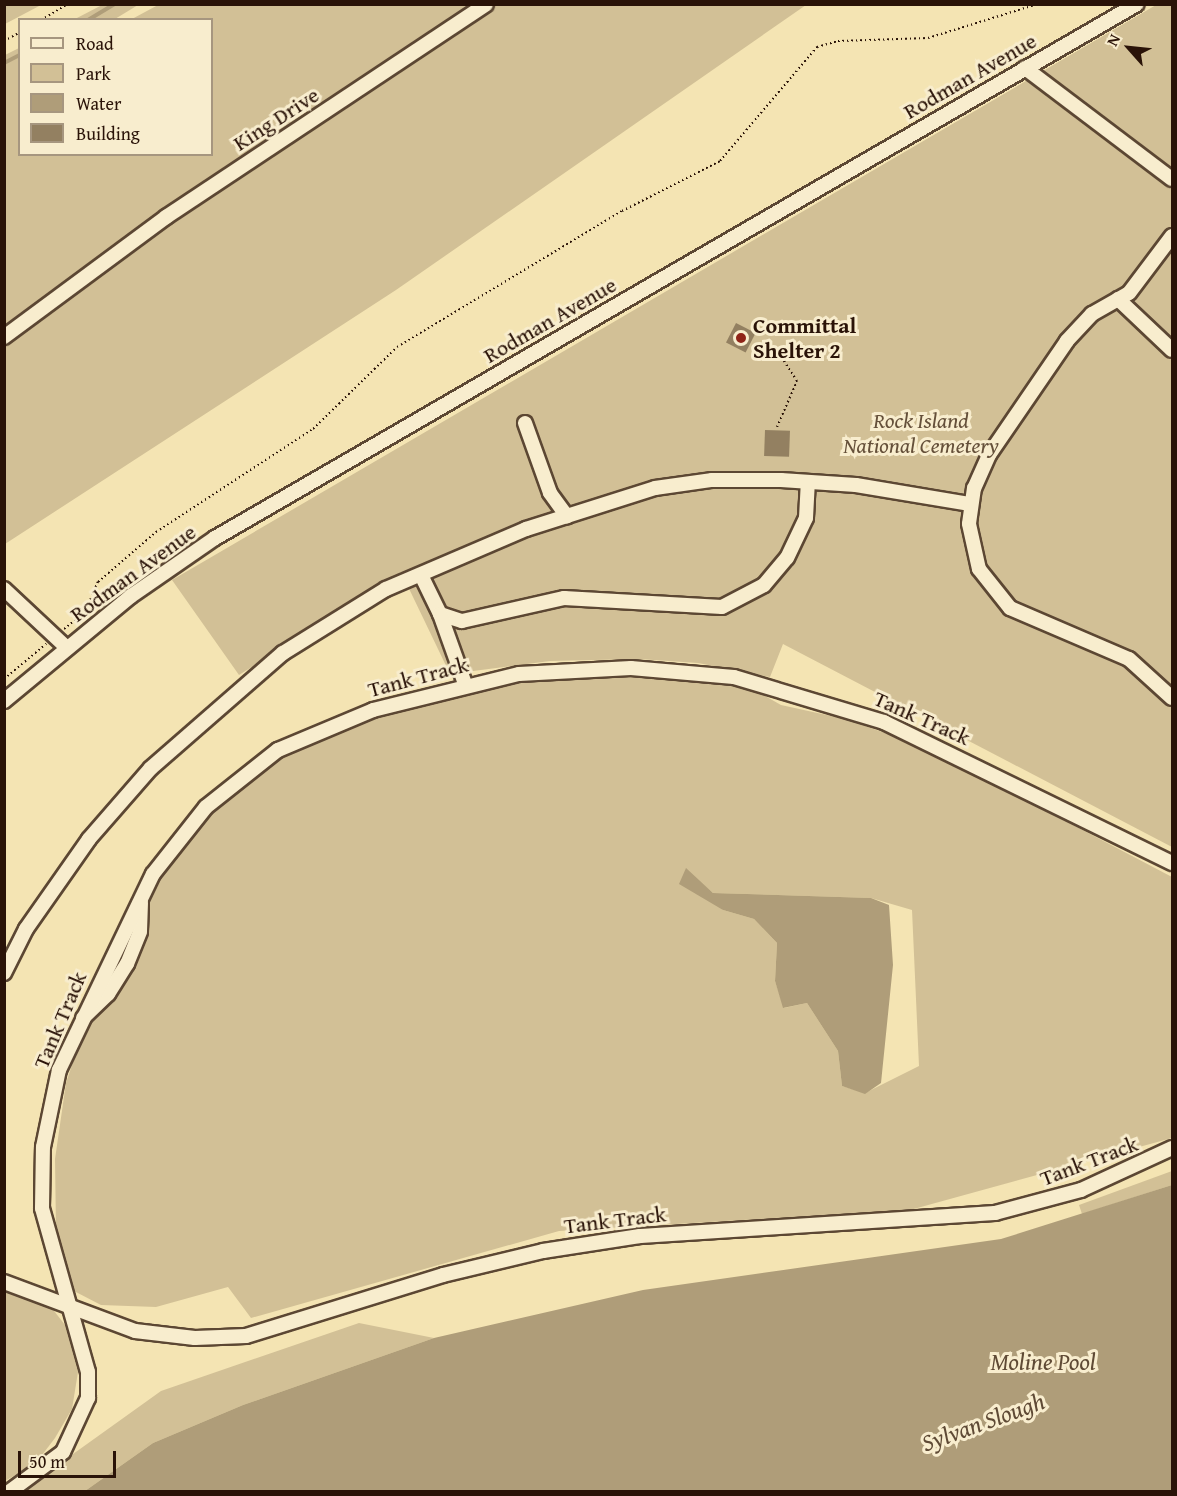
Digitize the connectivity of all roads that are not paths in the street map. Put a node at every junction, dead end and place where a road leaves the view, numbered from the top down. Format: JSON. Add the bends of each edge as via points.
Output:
{"nodes":[{"id":1,"x":486,"y":4,"type":"edge"},
{"id":2,"x":1137,"y":4,"type":"edge"},
{"id":3,"x":1025,"y":68,"type":"junction"},
{"id":4,"x":1173,"y":179,"type":"edge"},
{"id":5,"x":1173,"y":237,"type":"edge"},
{"id":6,"x":1118,"y":299,"type":"junction"},
{"id":7,"x":4,"y":337,"type":"edge"},
{"id":8,"x":1173,"y":350,"type":"edge"},
{"id":9,"x":525,"y":423,"type":"dead end"},
{"id":10,"x":808,"y":482,"type":"junction"},
{"id":11,"x":970,"y":504,"type":"junction"},
{"id":12,"x":567,"y":516,"type":"junction"},
{"id":13,"x":421,"y":575,"type":"junction"},
{"id":14,"x":4,"y":589,"type":"edge"},
{"id":15,"x":440,"y":614,"type":"junction"},
{"id":16,"x":67,"y":648,"type":"junction"},
{"id":17,"x":465,"y":684,"type":"junction"},
{"id":18,"x":1173,"y":698,"type":"edge"},
{"id":19,"x":4,"y":701,"type":"edge"},
{"id":20,"x":1173,"y":863,"type":"edge"},
{"id":21,"x":4,"y":973,"type":"edge"},
{"id":22,"x":1173,"y":1148,"type":"edge"},
{"id":23,"x":4,"y":1282,"type":"edge"},
{"id":24,"x":67,"y":1306,"type":"junction"},
{"id":25,"x":9,"y":1491,"type":"edge"}],
"edges":[{"from":1,"to":7,"type":"street","name":"King Drive","via":[[166,217]]},
{"from":2,"to":3,"type":"street","name":"Rodman Avenue"},
{"from":3,"to":4,"type":"street"},
{"from":3,"to":16,"type":"street","name":"Rodman Avenue","via":[[215,538]]},
{"from":5,"to":6,"type":"street","via":[[1140,282]]},
{"from":6,"to":8,"type":"street"},
{"from":6,"to":11,"type":"street","via":[[1092,314],[1067,341],[989,455]]},
{"from":9,"to":12,"type":"street","via":[[550,493]]},
{"from":10,"to":11,"type":"street"},
{"from":10,"to":12,"type":"street","via":[[712,480],[655,488]]},
{"from":10,"to":15,"type":"street","via":[[806,518],[795,546],[764,585],[739,601],[702,608],[564,598],[462,621]]},
{"from":11,"to":18,"type":"street","via":[[970,540],[979,568],[1010,608],[1129,659]]},
{"from":12,"to":13,"type":"street"},
{"from":13,"to":15,"type":"street"},
{"from":13,"to":21,"type":"street","via":[[386,589],[283,653],[151,768],[89,840],[26,929]]},
{"from":14,"to":16,"type":"street"},
{"from":15,"to":17,"type":"street"},
{"from":16,"to":19,"type":"street","name":"Rodman Avenue"},
{"from":17,"to":20,"type":"street","name":"Tank Track","via":[[576,669],[631,668],[776,686],[884,722]]},
{"from":17,"to":24,"type":"street","name":"Tank Track","via":[[341,720],[278,750],[206,807],[141,898],[59,1070],[43,1147],[47,1240]]},
{"from":22,"to":24,"type":"street","name":"Tank Track","via":[[1081,1190],[995,1213],[640,1236],[543,1251],[443,1275],[246,1336],[144,1332]]},
{"from":23,"to":24,"type":"street","name":"Tank Track"},
{"from":24,"to":25,"type":"street","name":"Tank Track","via":[[88,1372],[85,1409],[63,1452]]}]}
